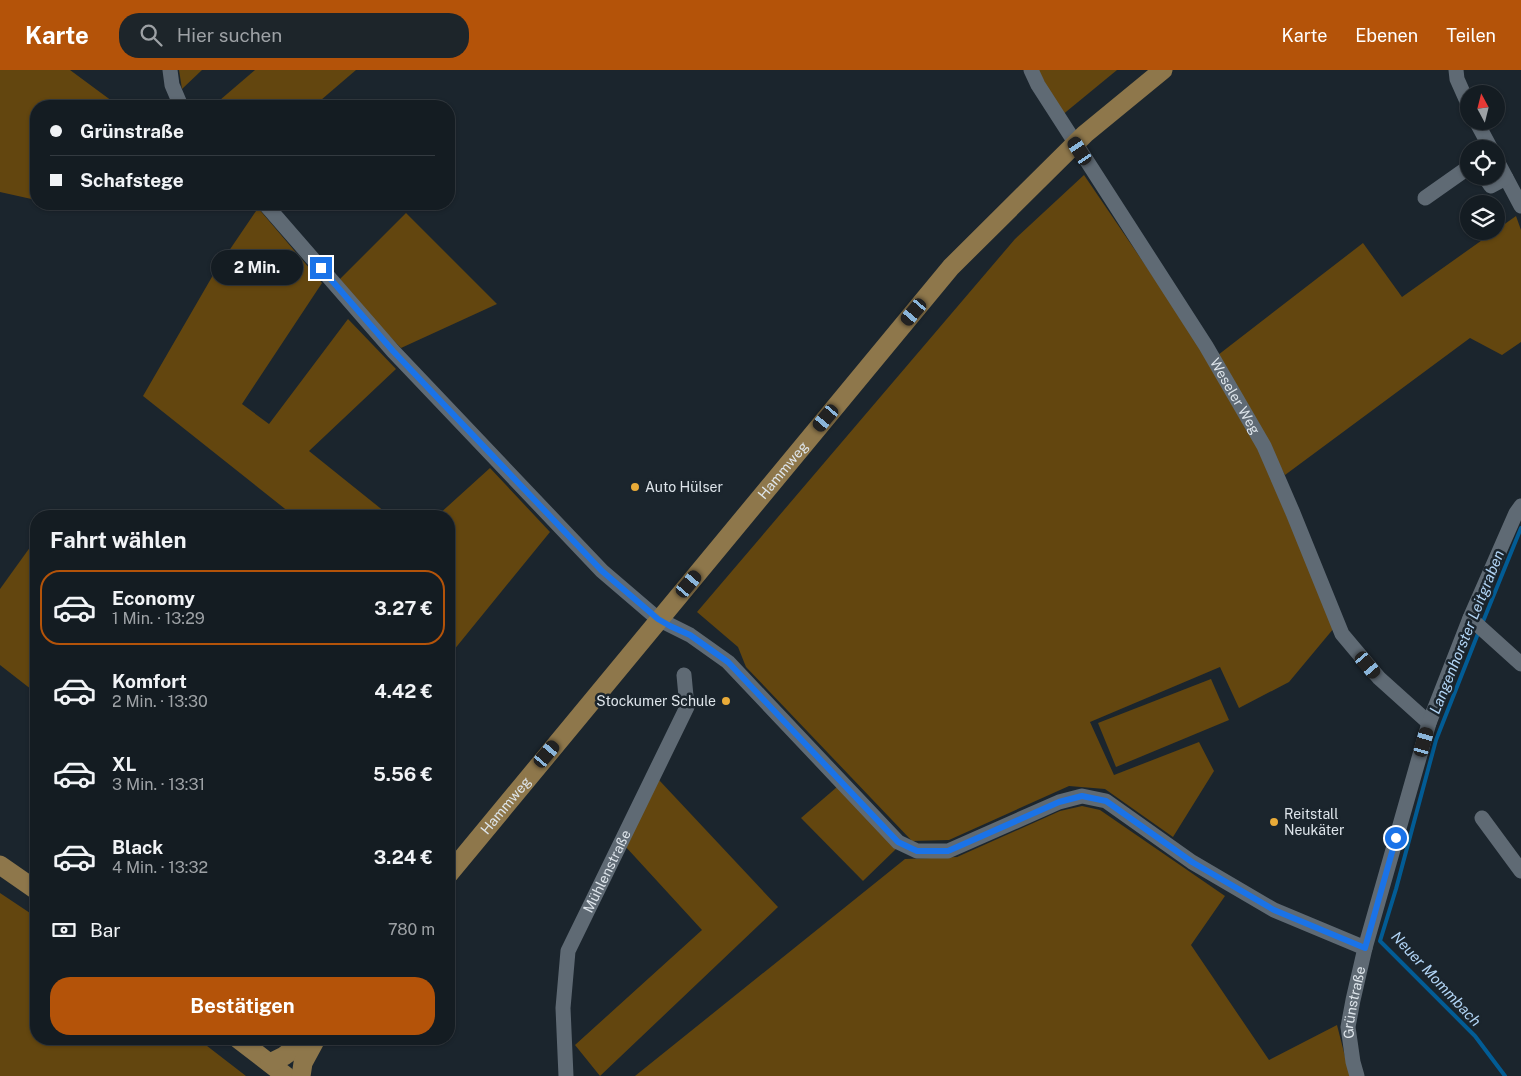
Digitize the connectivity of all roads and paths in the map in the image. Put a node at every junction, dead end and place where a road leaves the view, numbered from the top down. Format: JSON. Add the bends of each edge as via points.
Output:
{"nodes":[{"id":1,"x":170,"y":70,"type":"edge"},
{"id":2,"x":1031,"y":70,"type":"edge"},
{"id":3,"x":1163,"y":70,"type":"edge"},
{"id":4,"x":1456,"y":70,"type":"edge"},
{"id":5,"x":1460,"y":85,"type":"edge"},
{"id":6,"x":178,"y":100,"type":"edge"},
{"id":7,"x":1460,"y":173,"type":"edge"},
{"id":8,"x":1506,"y":178,"type":"edge"},
{"id":9,"x":1425,"y":198,"type":"dead end"},
{"id":10,"x":1521,"y":206,"type":"edge"},
{"id":11,"x":277,"y":210,"type":"edge"},
{"id":12,"x":1521,"y":506,"type":"edge"},
{"id":13,"x":668,"y":609,"type":"junction"},
{"id":14,"x":1470,"y":618,"type":"junction"},
{"id":15,"x":1521,"y":664,"type":"edge"},
{"id":16,"x":684,"y":675,"type":"dead end"},
{"id":17,"x":1429,"y":723,"type":"junction"},
{"id":18,"x":1482,"y":818,"type":"dead end"},
{"id":19,"x":0,"y":865,"type":"edge"},
{"id":20,"x":455,"y":867,"type":"edge"},
{"id":21,"x":1521,"y":870,"type":"edge"},
{"id":22,"x":30,"y":886,"type":"edge"},
{"id":23,"x":1365,"y":948,"type":"junction"},
{"id":24,"x":249,"y":1045,"type":"edge"},
{"id":25,"x":298,"y":1045,"type":"edge"},
{"id":26,"x":313,"y":1045,"type":"edge"},
{"id":27,"x":277,"y":1060,"type":"junction"},
{"id":28,"x":286,"y":1076,"type":"edge"},
{"id":29,"x":301,"y":1076,"type":"edge"},
{"id":30,"x":566,"y":1076,"type":"edge"},
{"id":31,"x":1357,"y":1076,"type":"edge"}],
"edges":[{"from":1,"to":6,"type":"street"},
{"from":2,"to":17,"type":"street","name":"Weseler Weg","via":[[1043,94],[1206,346],[1264,446],[1342,634],[1379,678]]},
{"from":3,"to":13,"type":"main road","name":"Hammweg","via":[[1085,134],[952,267]]},
{"from":4,"to":5,"type":"street"},
{"from":7,"to":9,"type":"street"},
{"from":8,"to":10,"type":"street"},
{"from":11,"to":13,"type":"street","via":[[413,372],[602,571]]},
{"from":12,"to":14,"type":"street","name":"Grünstraße"},
{"from":13,"to":20,"type":"main road","name":"Hammweg"},
{"from":13,"to":23,"type":"street","via":[[670,626],[690,635],[728,662],[898,842],[917,851],[948,851],[1059,802],[1082,796],[1106,801],[1192,862],[1274,910]]},
{"from":14,"to":15,"type":"street"},
{"from":14,"to":17,"type":"street","name":"Grünstraße"},
{"from":16,"to":30,"type":"street","name":"Mühlenstraße","via":[[687,706],[568,950],[563,1008]]},
{"from":17,"to":23,"type":"street","name":"Grünstraße"},
{"from":18,"to":21,"type":"street"},
{"from":19,"to":22,"type":"main road"},
{"from":23,"to":31,"type":"street","name":"Grünstraße","via":[[1348,1028]]},
{"from":24,"to":27,"type":"main road"},
{"from":25,"to":27,"type":"main road"},
{"from":26,"to":29,"type":"main road","via":[[303,1063]]},
{"from":27,"to":28,"type":"main road"}]}
